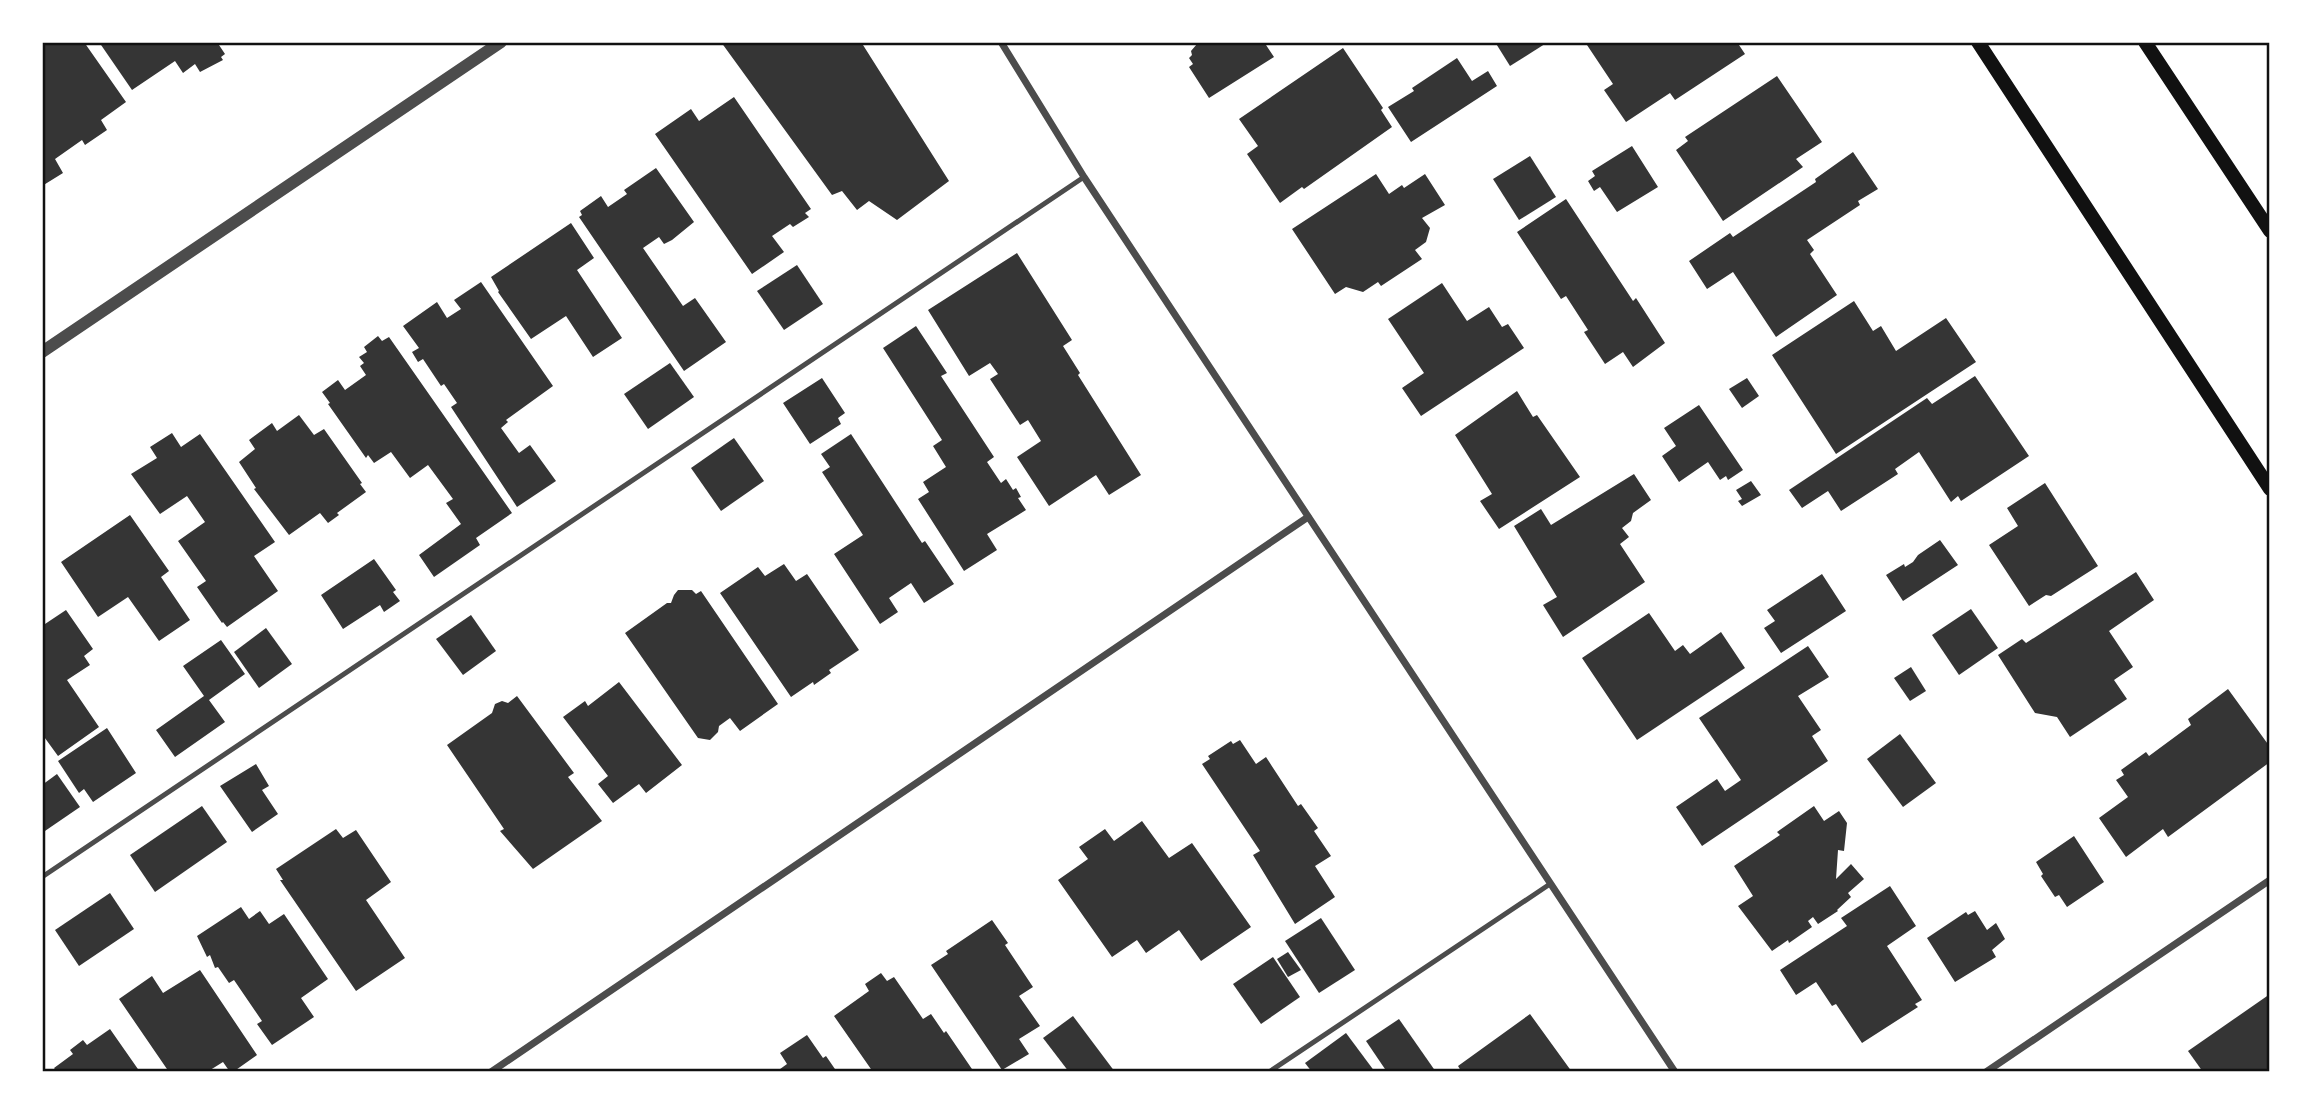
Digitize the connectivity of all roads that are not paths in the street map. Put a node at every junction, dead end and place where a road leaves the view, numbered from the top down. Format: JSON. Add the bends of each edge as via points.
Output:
{"nodes":[{"id":1,"x":501,"y":42,"type":"edge"},
{"id":2,"x":1001,"y":42,"type":"edge"},
{"id":3,"x":1978,"y":42,"type":"edge"},
{"id":4,"x":2145,"y":42,"type":"edge"},
{"id":5,"x":1084,"y":177,"type":"junction"},
{"id":6,"x":2270,"y":232,"type":"edge"},
{"id":7,"x":42,"y":352,"type":"edge"},
{"id":8,"x":2270,"y":489,"type":"edge"},
{"id":9,"x":1308,"y":517,"type":"junction"},
{"id":10,"x":42,"y":877,"type":"edge"},
{"id":11,"x":2270,"y":880,"type":"edge"},
{"id":12,"x":1550,"y":884,"type":"junction"},
{"id":13,"x":491,"y":1072,"type":"edge"},
{"id":14,"x":1269,"y":1072,"type":"edge"},
{"id":15,"x":1675,"y":1072,"type":"edge"},
{"id":16,"x":1986,"y":1072,"type":"edge"}],
"edges":[{"from":1,"to":7,"type":"street"},
{"from":2,"to":5,"type":"street"},
{"from":3,"to":8,"type":"main road"},
{"from":4,"to":6,"type":"main road"},
{"from":5,"to":9,"type":"street"},
{"from":5,"to":10,"type":"lane"},
{"from":9,"to":12,"type":"street"},
{"from":9,"to":13,"type":"street"},
{"from":11,"to":16,"type":"street"},
{"from":12,"to":14,"type":"lane"},
{"from":12,"to":15,"type":"street"}]}
